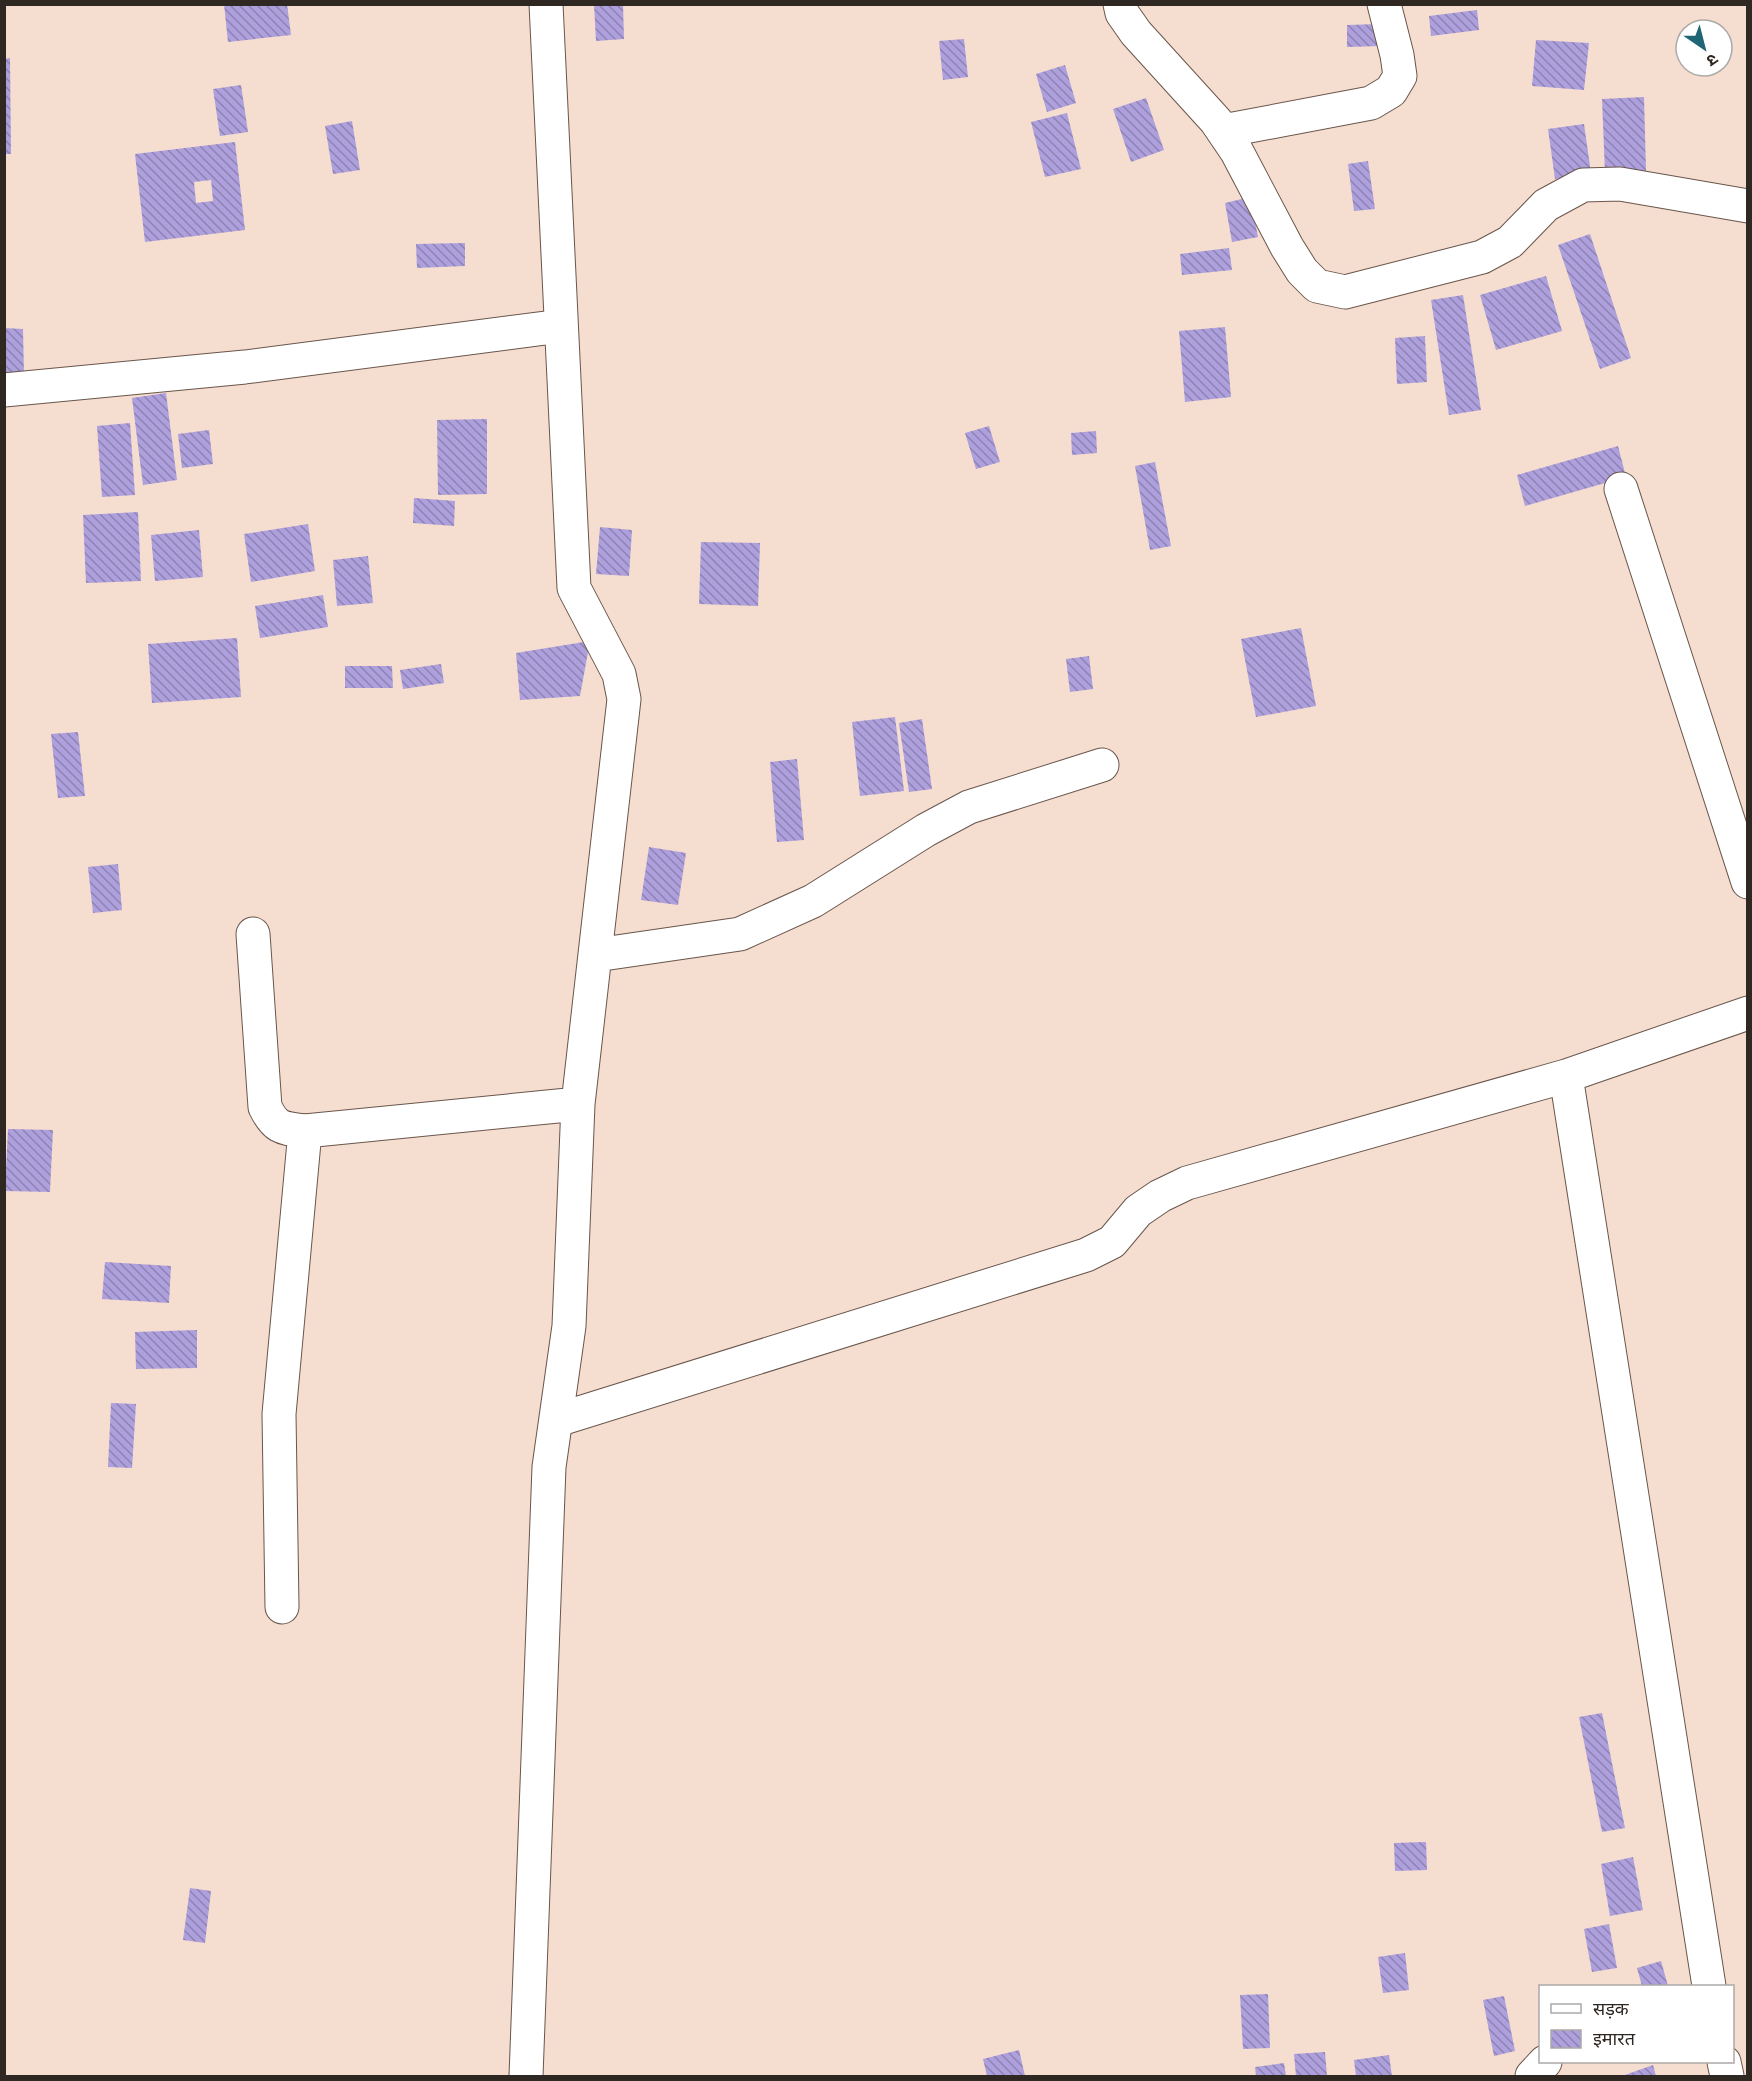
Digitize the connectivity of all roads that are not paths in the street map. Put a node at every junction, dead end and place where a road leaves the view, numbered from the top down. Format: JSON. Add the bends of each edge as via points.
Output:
{"nodes":[{"id":1,"x":546,"y":4,"type":"edge"},
{"id":2,"x":1120,"y":4,"type":"edge"},
{"id":3,"x":1384,"y":4,"type":"edge"},
{"id":4,"x":1223,"y":131,"type":"junction"},
{"id":5,"x":1748,"y":206,"type":"edge"},
{"id":6,"x":561,"y":326,"type":"junction"},
{"id":7,"x":4,"y":390,"type":"edge"},
{"id":8,"x":1621,"y":489,"type":"dead end"},
{"id":9,"x":1102,"y":765,"type":"dead end"},
{"id":10,"x":1748,"y":882,"type":"edge"},
{"id":11,"x":253,"y":934,"type":"dead end"},
{"id":12,"x":596,"y":955,"type":"junction"},
{"id":13,"x":1748,"y":1013,"type":"edge"},
{"id":14,"x":1566,"y":1076,"type":"junction"},
{"id":15,"x":578,"y":1104,"type":"junction"},
{"id":16,"x":305,"y":1131,"type":"junction"},
{"id":17,"x":557,"y":1420,"type":"junction"},
{"id":18,"x":282,"y":1607,"type":"dead end"},
{"id":19,"x":1709,"y":1985,"type":"edge"},
{"id":20,"x":1543,"y":2063,"type":"edge"},
{"id":21,"x":526,"y":2076,"type":"edge"},
{"id":22,"x":1532,"y":2076,"type":"edge"}],
"edges":[{"from":1,"to":6,"type":"street"},
{"from":2,"to":4,"type":"street","via":[[1136,33]]},
{"from":3,"to":4,"type":"street","via":[[1400,76],[1391,92],[1371,103]]},
{"from":4,"to":5,"type":"street","via":[[1302,271],[1317,286],[1345,292],[1482,257],[1509,242],[1546,205],[1583,185],[1620,184]]},
{"from":6,"to":7,"type":"street","via":[[245,367]]},
{"from":6,"to":12,"type":"street","via":[[573,588],[619,674],[624,699]]},
{"from":8,"to":10,"type":"street"},
{"from":9,"to":12,"type":"street","via":[[969,807],[813,901],[741,934]]},
{"from":11,"to":16,"type":"street","via":[[265,1107],[279,1127]]},
{"from":12,"to":15,"type":"street"},
{"from":13,"to":14,"type":"street"},
{"from":14,"to":17,"type":"street","via":[[1187,1183],[1138,1211],[1112,1242],[1086,1255]]},
{"from":14,"to":19,"type":"street"},
{"from":15,"to":16,"type":"street"},
{"from":15,"to":17,"type":"street","via":[[569,1326]]},
{"from":16,"to":18,"type":"street","via":[[279,1414]]},
{"from":17,"to":21,"type":"street","via":[[549,1467]]},
{"from":20,"to":22,"type":"street"}]}
